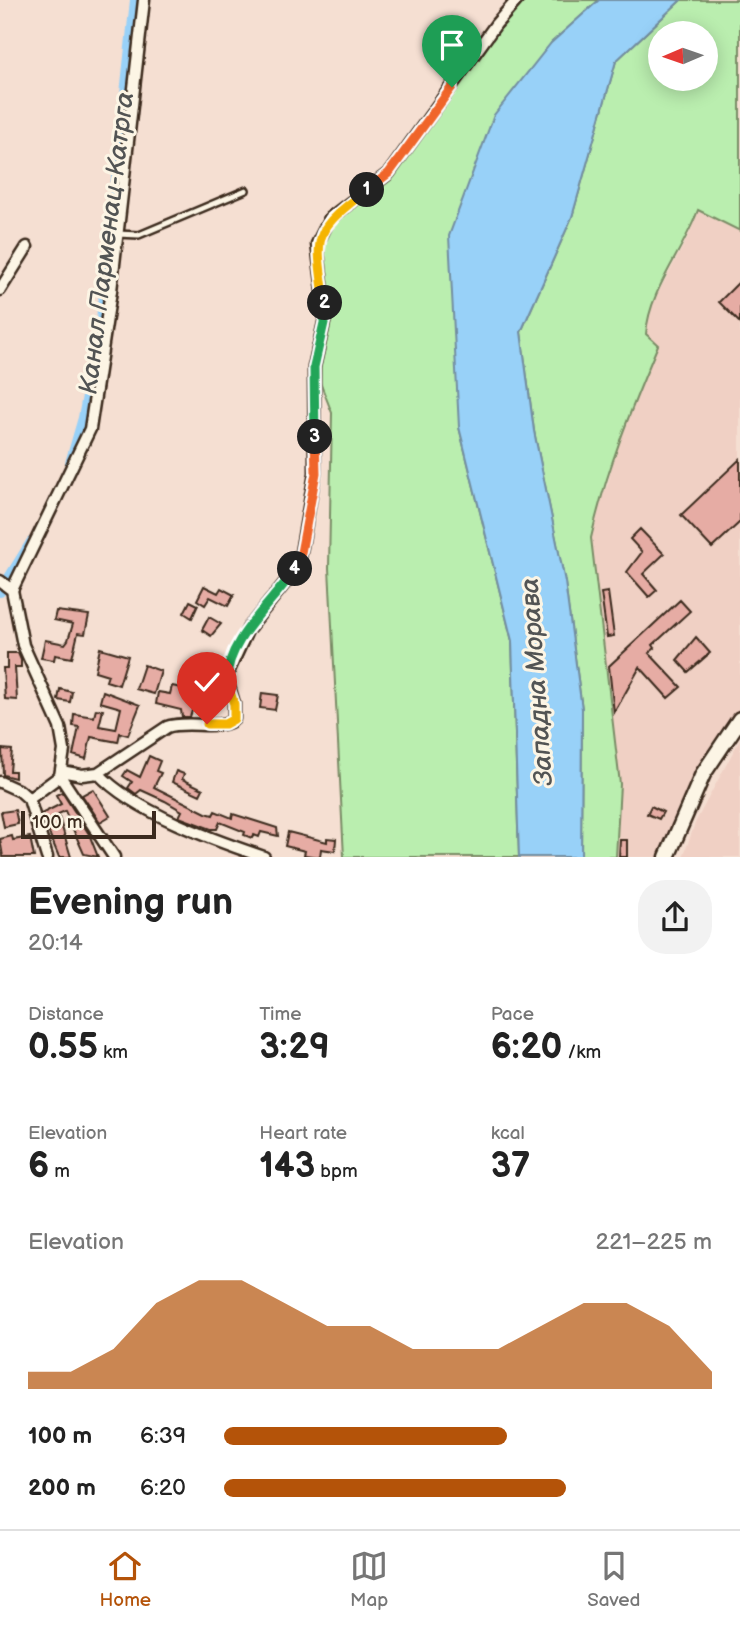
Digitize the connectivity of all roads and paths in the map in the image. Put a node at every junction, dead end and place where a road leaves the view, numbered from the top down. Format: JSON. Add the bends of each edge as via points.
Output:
{"nodes":[{"id":1,"x":144,"y":0,"type":"edge"},
{"id":2,"x":517,"y":0,"type":"edge"},
{"id":3,"x":246,"y":190,"type":"dead end"},
{"id":4,"x":117,"y":234,"type":"junction"},
{"id":5,"x":27,"y":247,"type":"dead end"},
{"id":6,"x":0,"y":290,"type":"edge"},
{"id":7,"x":7,"y":586,"type":"edge"},
{"id":8,"x":740,"y":719,"type":"edge"},
{"id":9,"x":98,"y":773,"type":"junction"},
{"id":10,"x":61,"y":774,"type":"junction"},
{"id":11,"x":0,"y":782,"type":"edge"},
{"id":12,"x":29,"y":799,"type":"junction"},
{"id":13,"x":47,"y":857,"type":"edge"},
{"id":14,"x":114,"y":857,"type":"edge"},
{"id":15,"x":264,"y":857,"type":"edge"},
{"id":16,"x":667,"y":857,"type":"edge"}],
"edges":[{"from":1,"to":4,"type":"street"},
{"from":2,"to":9,"type":"street","via":[[389,173],[330,218],[317,244],[326,314],[314,367],[316,473],[298,564],[248,629],[230,667],[226,681],[234,719],[225,724],[167,727]]},
{"from":3,"to":4,"type":"lane","via":[[139,235]]},
{"from":4,"to":7,"type":"street","via":[[90,429]]},
{"from":5,"to":6,"type":"street"},
{"from":7,"to":10,"type":"street","via":[[23,645],[60,727],[64,750]]},
{"from":8,"to":16,"type":"street","via":[[703,775]]},
{"from":9,"to":10,"type":"street"},
{"from":9,"to":15,"type":"street","via":[[126,795],[203,836]]},
{"from":10,"to":12,"type":"street"},
{"from":10,"to":14,"type":"street"},
{"from":11,"to":12,"type":"street"},
{"from":12,"to":13,"type":"street"}]}
